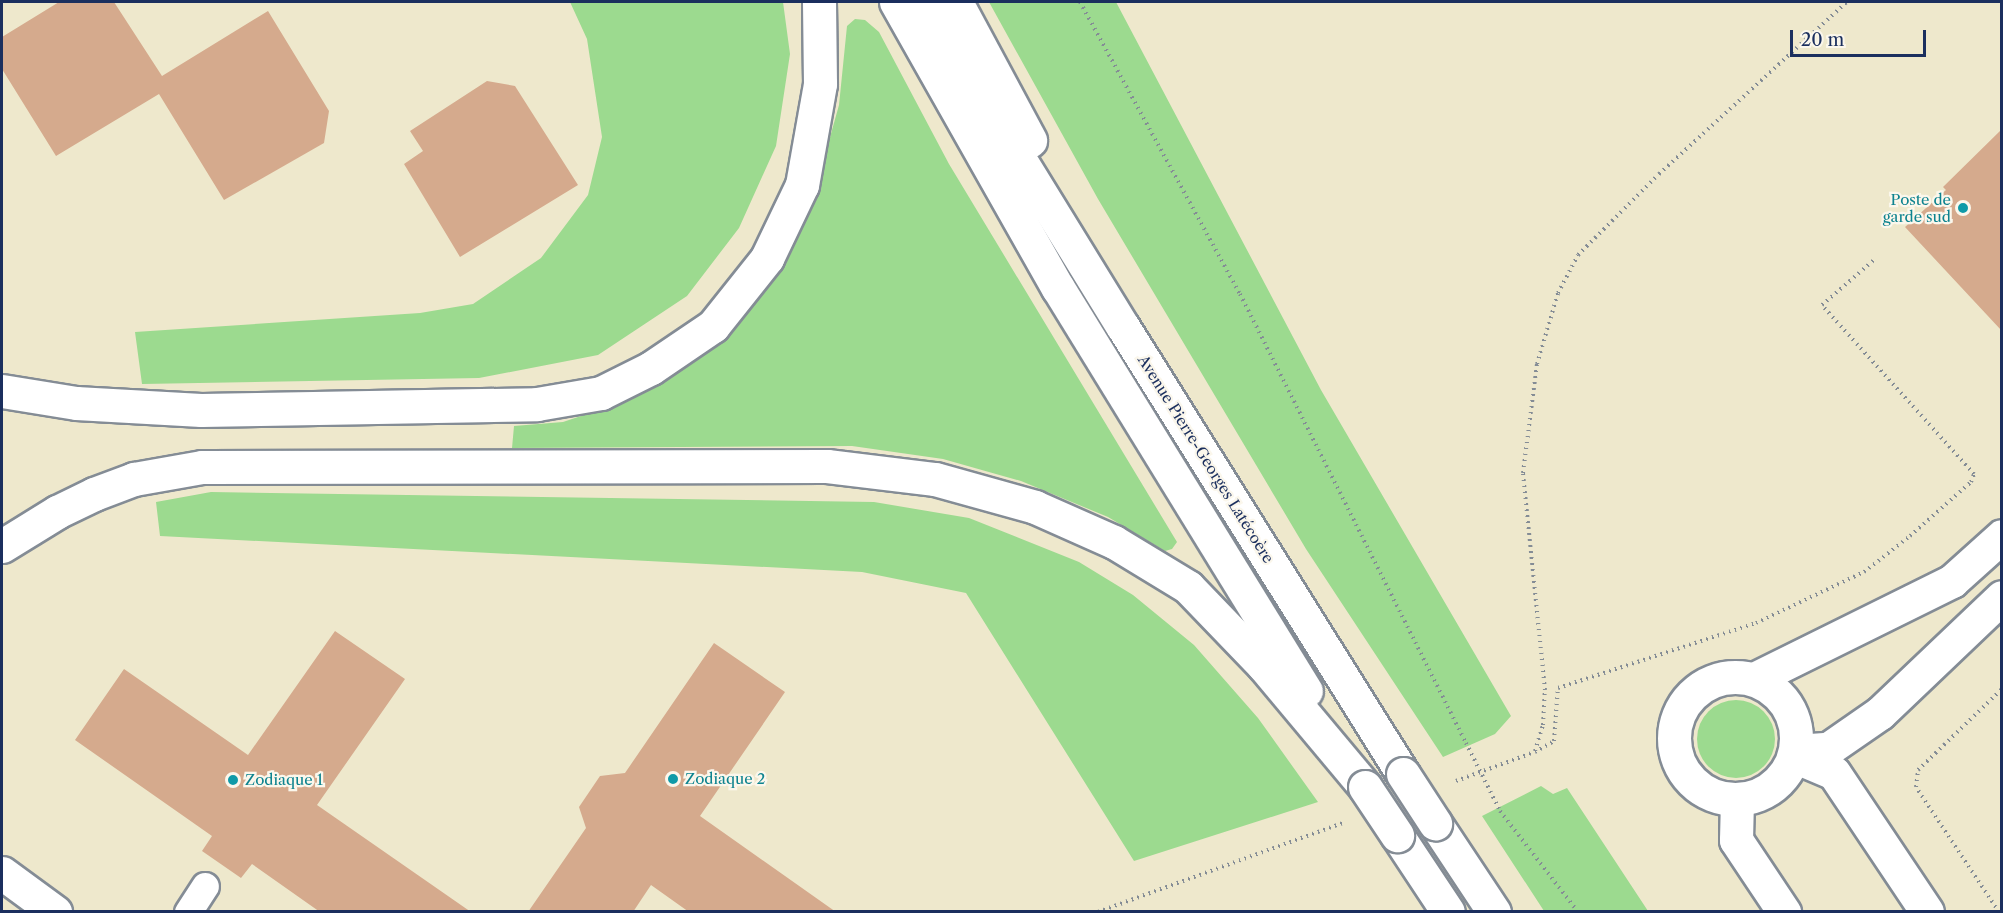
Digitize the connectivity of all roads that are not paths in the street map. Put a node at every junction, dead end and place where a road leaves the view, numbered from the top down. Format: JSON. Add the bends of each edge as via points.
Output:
{"nodes":[{"id":1,"x":819,"y":2,"type":"edge"},
{"id":2,"x":897,"y":2,"type":"edge"},
{"id":3,"x":926,"y":2,"type":"edge"},
{"id":4,"x":956,"y":2,"type":"edge"},
{"id":5,"x":1123,"y":327,"type":"junction"},
{"id":6,"x":2,"y":391,"type":"edge"},
{"id":7,"x":2001,"y":536,"type":"edge"},
{"id":8,"x":2,"y":546,"type":"edge"},
{"id":9,"x":2001,"y":597,"type":"edge"},
{"id":10,"x":1754,"y":679,"type":"junction"},
{"id":11,"x":1795,"y":754,"type":"junction"},
{"id":12,"x":1365,"y":787,"type":"junction"},
{"id":13,"x":1737,"y":799,"type":"junction"},
{"id":14,"x":2,"y":873,"type":"edge"},
{"id":15,"x":205,"y":886,"type":"dead end"},
{"id":16,"x":55,"y":912,"type":"edge"},
{"id":17,"x":188,"y":912,"type":"edge"},
{"id":18,"x":1448,"y":912,"type":"edge"},
{"id":19,"x":1494,"y":912,"type":"edge"},
{"id":20,"x":1784,"y":912,"type":"edge"},
{"id":21,"x":1927,"y":912,"type":"edge"}],
"edges":[{"from":1,"to":6,"type":"main road","via":[[820,84],[802,185],[767,258],[712,326],[651,368],[601,393],[537,404],[201,410],[76,403]]},
{"from":2,"to":12,"type":"main road","via":[[1058,288]]},
{"from":3,"to":5,"type":"main road","name":"Avenue Pierre-Georges Latécoère"},
{"from":4,"to":5,"type":"main road","via":[[1005,90]]},
{"from":5,"to":19,"type":"main road","name":"Avenue Pierre-Georges Latécoère","bridge":true},
{"from":7,"to":10,"type":"main road","via":[[1952,581]]},
{"from":8,"to":12,"type":"main road","via":[[94,494],[134,479],[202,467],[827,466],[935,479],[1035,507],[1114,542],[1188,587],[1264,666]]},
{"from":9,"to":11,"type":"main road","via":[[1880,712],[1828,749]]},
{"from":10,"to":11,"type":"main road","via":[[1783,699],[1792,715]]},
{"from":10,"to":13,"type":"main road","via":[[1733,676],[1712,680],[1682,707],[1675,727],[1674,746],[1689,778],[1711,794]]},
{"from":11,"to":13,"type":"main road","via":[[1773,787]]},
{"from":11,"to":21,"type":"main road","via":[[1834,772]]},
{"from":12,"to":18,"type":"main road","bridge":true},
{"from":13,"to":20,"type":"main road","via":[[1736,840]]},
{"from":14,"to":16,"type":"main road"},
{"from":15,"to":17,"type":"lane"}]}
